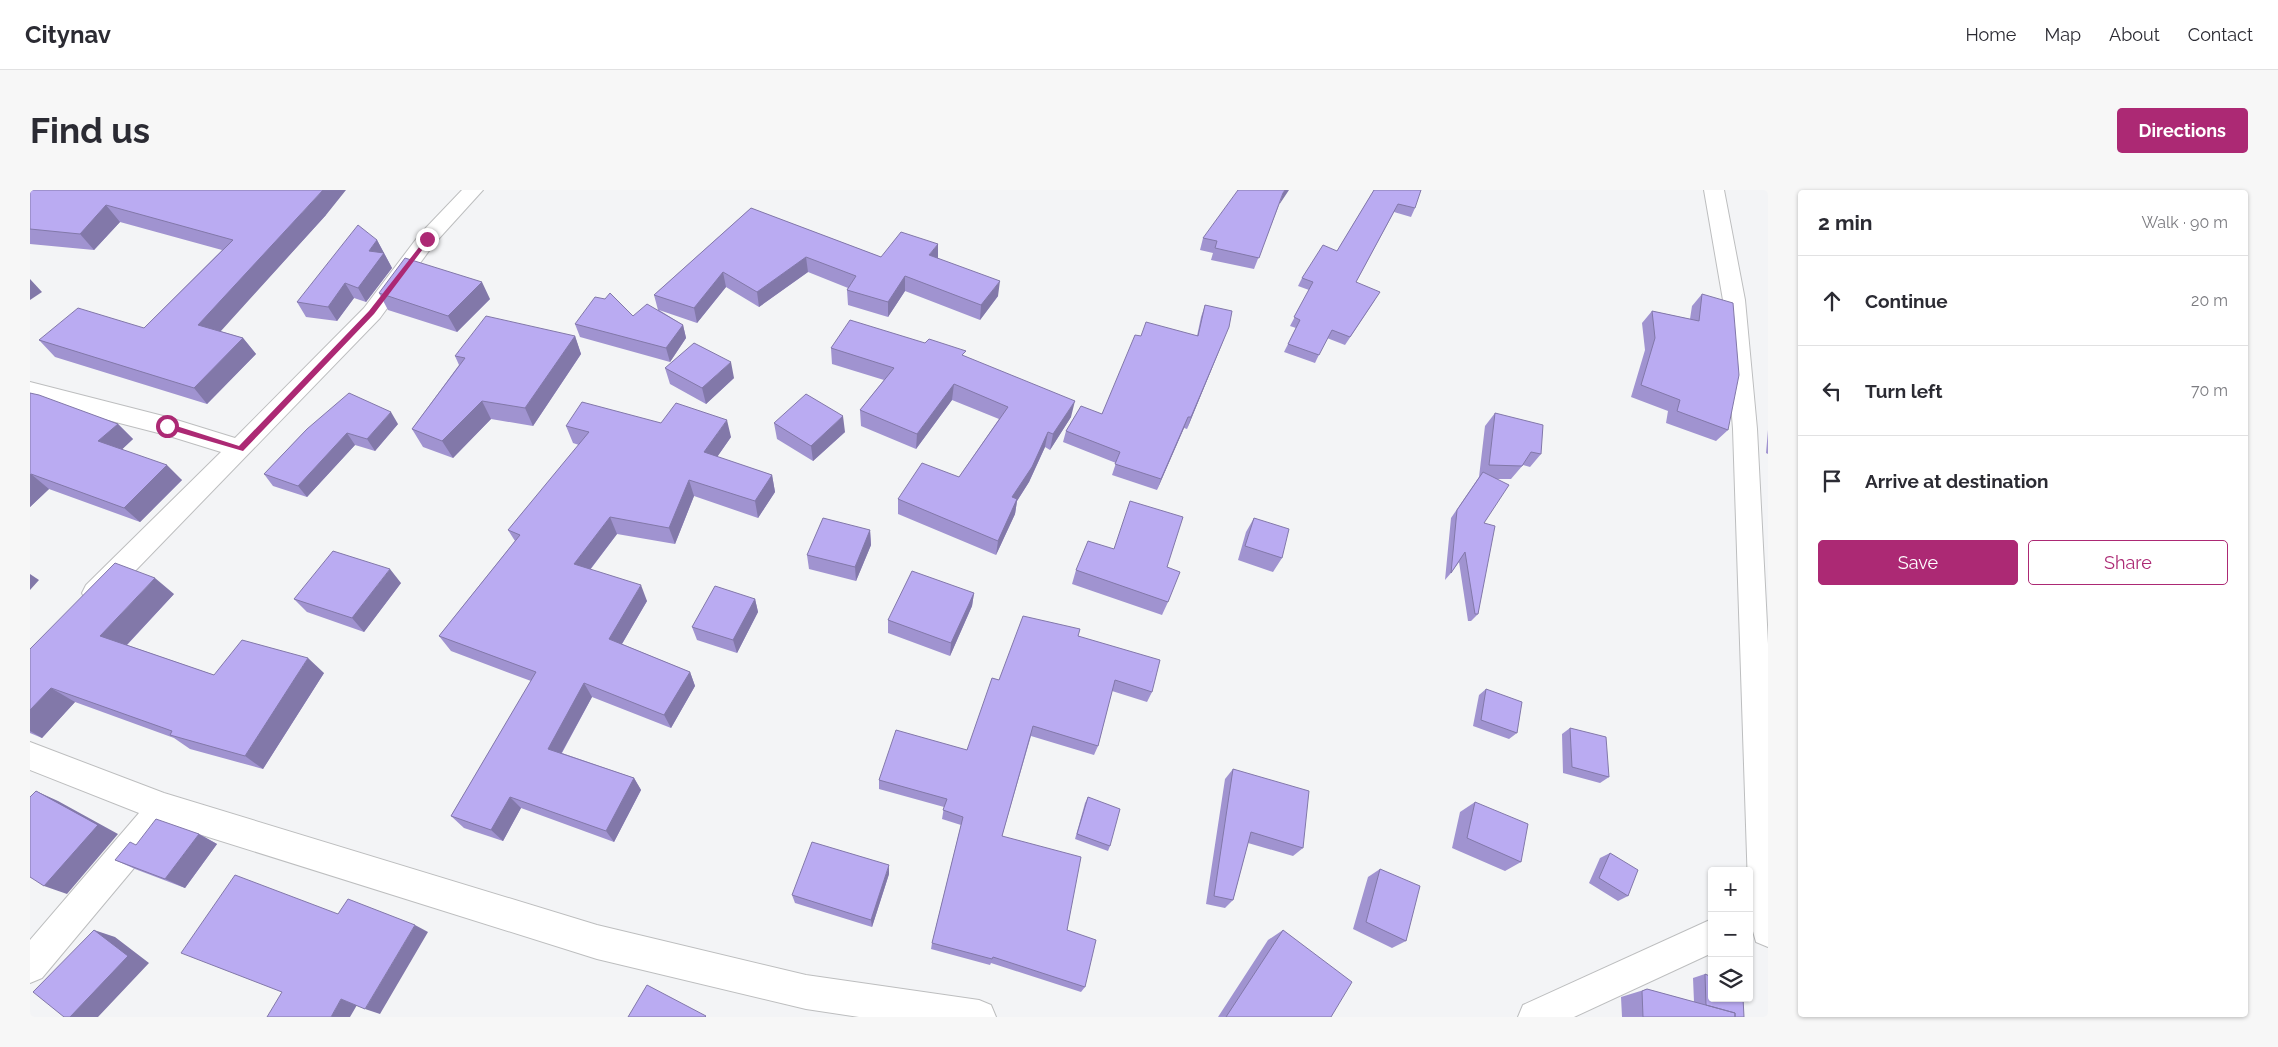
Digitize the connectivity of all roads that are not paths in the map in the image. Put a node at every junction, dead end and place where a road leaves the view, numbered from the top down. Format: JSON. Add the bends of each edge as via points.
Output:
{"nodes":[{"id":1,"x":473,"y":190,"type":"edge"},
{"id":2,"x":1714,"y":190,"type":"edge"},
{"id":3,"x":30,"y":391,"type":"edge"},
{"id":4,"x":240,"y":449,"type":"junction"},
{"id":5,"x":79,"y":611,"type":"edge"},
{"id":6,"x":30,"y":756,"type":"edge"},
{"id":7,"x":164,"y":808,"type":"junction"},
{"id":8,"x":1762,"y":918,"type":"edge"},
{"id":9,"x":1708,"y":938,"type":"edge"},
{"id":10,"x":30,"y":966,"type":"edge"},
{"id":11,"x":979,"y":1017,"type":"edge"},
{"id":12,"x":1534,"y":1017,"type":"edge"}],
"edges":[{"from":1,"to":4,"type":"street","via":[[427,239],[372,312]]},
{"from":2,"to":8,"type":"street","via":[[1734,300],[1745,429]]},
{"from":3,"to":4,"type":"street","via":[[167,426]]},
{"from":4,"to":5,"type":"street"},
{"from":6,"to":7,"type":"street"},
{"from":7,"to":10,"type":"street"},
{"from":7,"to":11,"type":"street","via":[[598,942],[806,992]]},
{"from":9,"to":12,"type":"street"}]}
